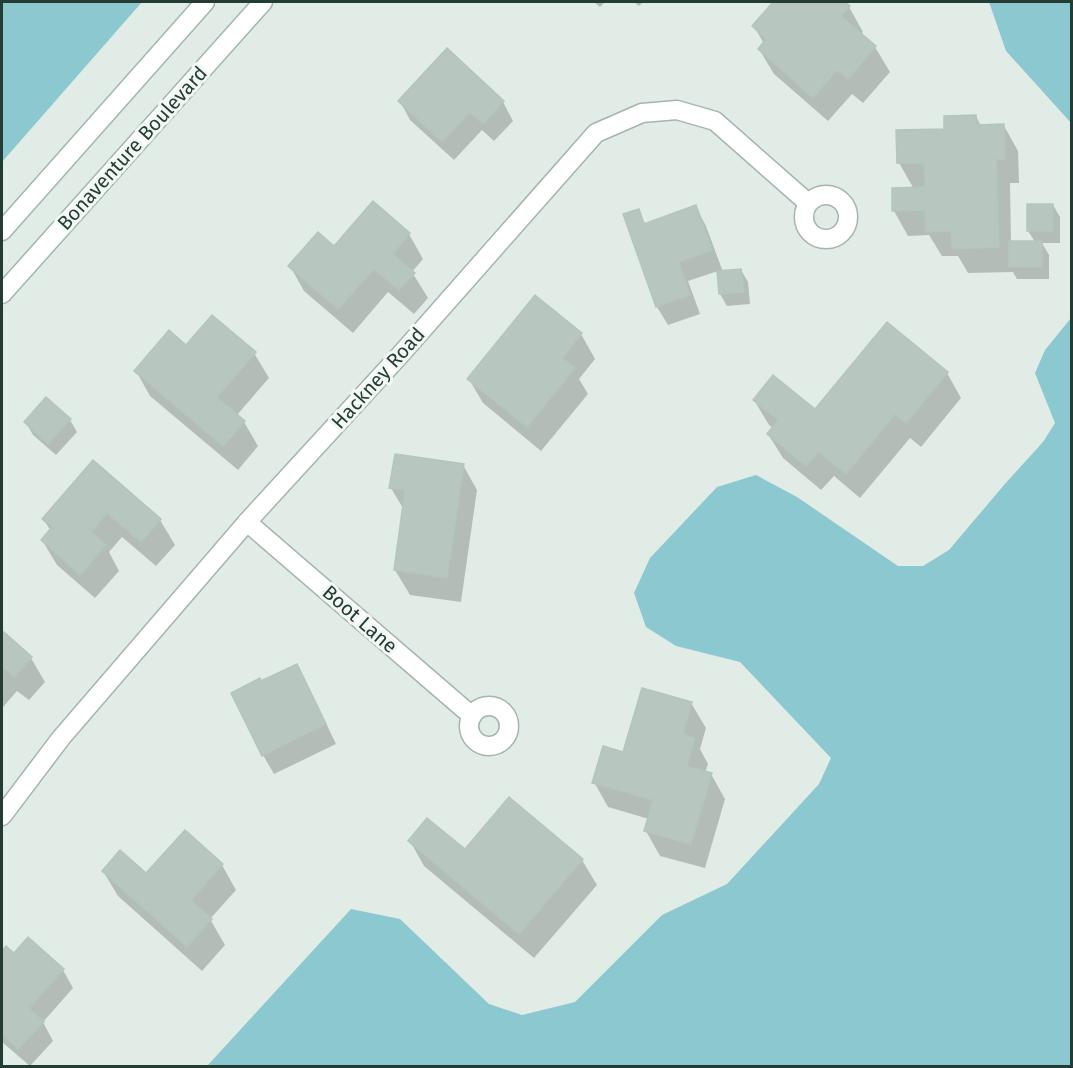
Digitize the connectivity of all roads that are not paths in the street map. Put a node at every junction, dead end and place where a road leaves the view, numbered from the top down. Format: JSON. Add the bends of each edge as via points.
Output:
{"nodes":[{"id":1,"x":205,"y":2,"type":"edge"},
{"id":2,"x":263,"y":2,"type":"edge"},
{"id":3,"x":808,"y":203,"type":"dead end"},
{"id":4,"x":2,"y":231,"type":"edge"},
{"id":5,"x":2,"y":294,"type":"edge"},
{"id":6,"x":247,"y":522,"type":"junction"},
{"id":7,"x":472,"y":716,"type":"dead end"},
{"id":8,"x":2,"y":816,"type":"edge"}],
"edges":[{"from":1,"to":4,"type":"street"},
{"from":2,"to":5,"type":"street","name":"Bonaventure Boulevard"},
{"from":3,"to":6,"type":"street","name":"Hackney Road","via":[[715,121],[677,110],[642,113],[596,133]]},
{"from":6,"to":7,"type":"street","name":"Boot Lane"},
{"from":6,"to":8,"type":"street","name":"Hackney Road","via":[[61,738]]}]}
